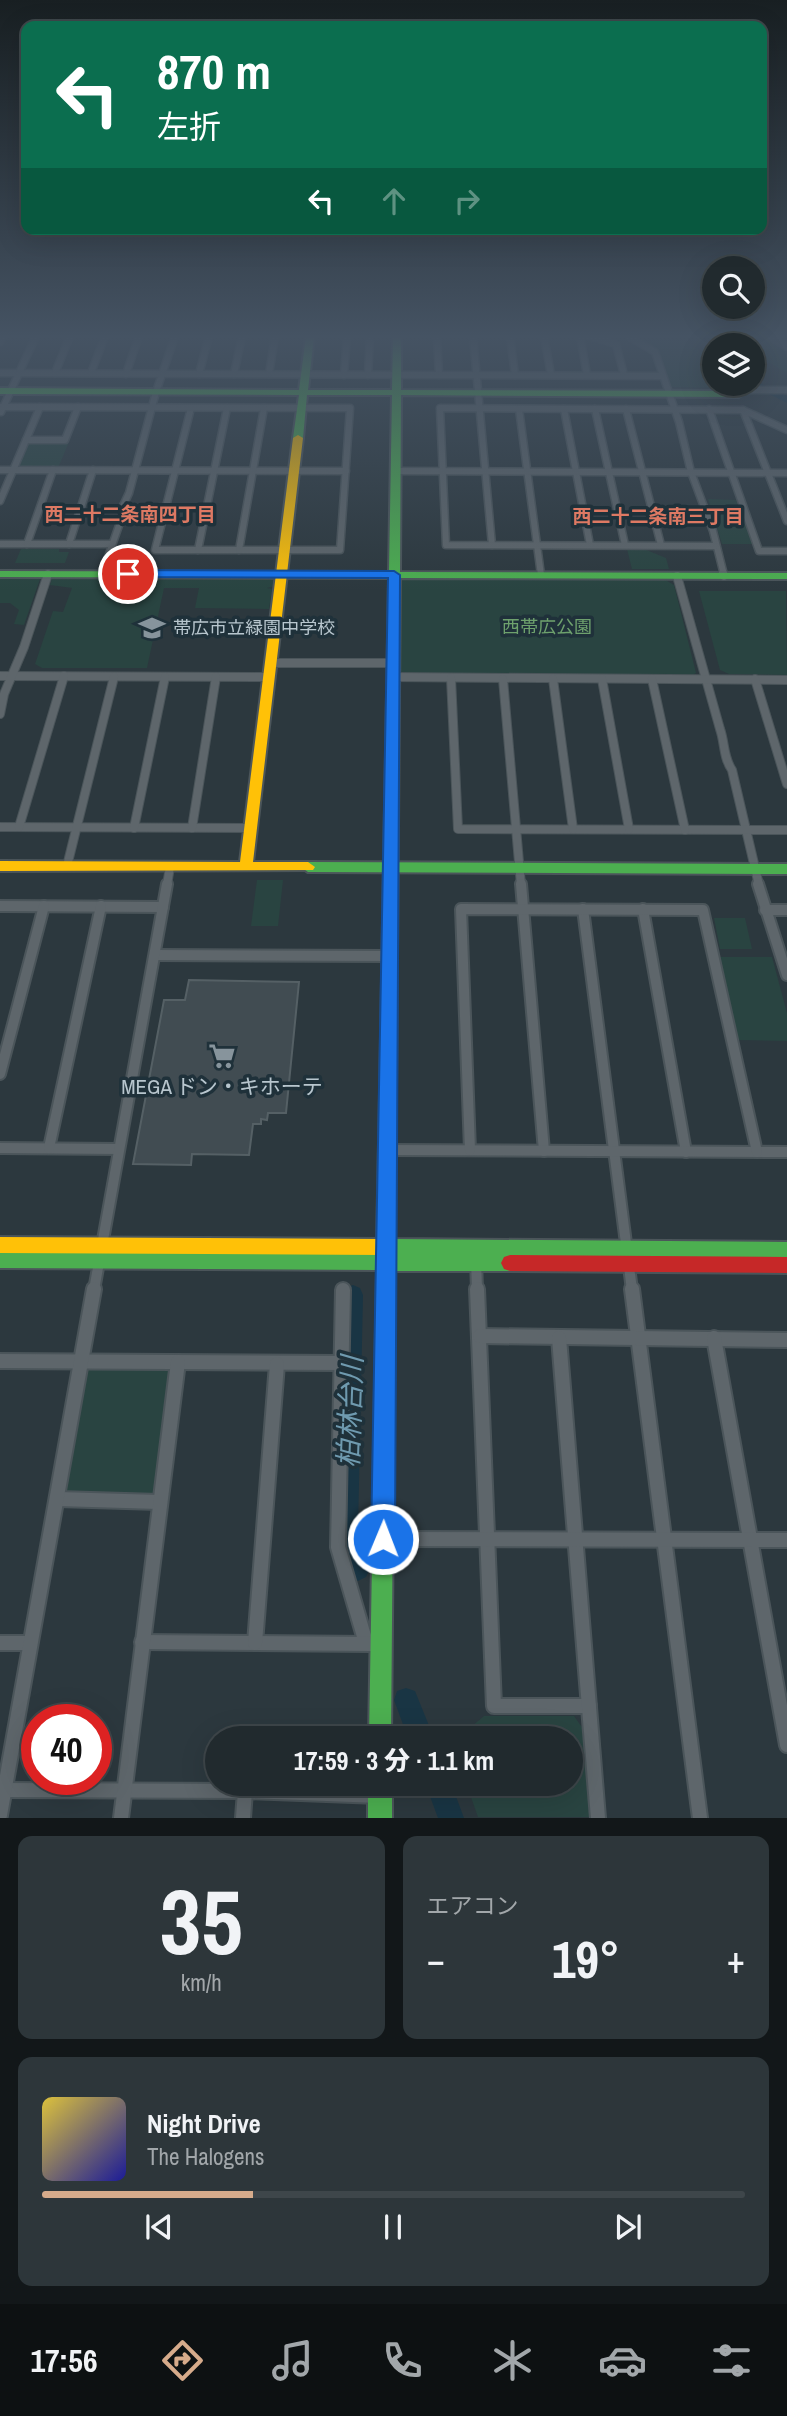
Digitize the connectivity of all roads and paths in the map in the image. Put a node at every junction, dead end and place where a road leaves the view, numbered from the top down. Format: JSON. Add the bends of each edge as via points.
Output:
{"nodes":[{"id":1,"x":34,"y":421,"type":"edge"},
{"id":2,"x":73,"y":421,"type":"edge"},
{"id":3,"x":149,"y":421,"type":"edge"},
{"id":4,"x":188,"y":421,"type":"edge"},
{"id":5,"x":224,"y":421,"type":"edge"},
{"id":6,"x":262,"y":421,"type":"edge"},
{"id":7,"x":300,"y":421,"type":"edge"},
{"id":8,"x":349,"y":421,"type":"edge"},
{"id":9,"x":396,"y":421,"type":"edge"},
{"id":10,"x":441,"y":421,"type":"edge"},
{"id":11,"x":481,"y":421,"type":"edge"},
{"id":12,"x":521,"y":421,"type":"edge"},
{"id":13,"x":566,"y":421,"type":"edge"},
{"id":14,"x":598,"y":421,"type":"edge"},
{"id":15,"x":629,"y":421,"type":"edge"},
{"id":16,"x":678,"y":421,"type":"edge"},
{"id":17,"x":713,"y":421,"type":"edge"},
{"id":18,"x":747,"y":421,"type":"edge"},
{"id":19,"x":764,"y":421,"type":"edge"},
{"id":20,"x":787,"y":433,"type":"edge"},
{"id":21,"x":26,"y":440,"type":"junction"},
{"id":22,"x":0,"y":470,"type":"edge"},
{"id":23,"x":13,"y":470,"type":"junction"},
{"id":24,"x":53,"y":470,"type":"junction"},
{"id":25,"x":93,"y":470,"type":"junction"},
{"id":26,"x":133,"y":471,"type":"junction"},
{"id":27,"x":175,"y":471,"type":"junction"},
{"id":28,"x":214,"y":471,"type":"junction"},
{"id":29,"x":253,"y":471,"type":"junction"},
{"id":30,"x":294,"y":471,"type":"junction"},
{"id":31,"x":346,"y":471,"type":"junction"},
{"id":32,"x":395,"y":471,"type":"junction"},
{"id":33,"x":443,"y":471,"type":"junction"},
{"id":34,"x":485,"y":472,"type":"junction"},
{"id":35,"x":527,"y":472,"type":"junction"},
{"id":36,"x":576,"y":472,"type":"junction"},
{"id":37,"x":609,"y":472,"type":"junction"},
{"id":38,"x":642,"y":472,"type":"junction"},
{"id":39,"x":691,"y":472,"type":"junction"},
{"id":40,"x":731,"y":472,"type":"junction"},
{"id":41,"x":768,"y":473,"type":"junction"},
{"id":42,"x":787,"y":473,"type":"edge"},
{"id":43,"x":0,"y":501,"type":"edge"},
{"id":44,"x":787,"y":521,"type":"edge"},
{"id":45,"x":0,"y":544,"type":"edge"},
{"id":46,"x":27,"y":544,"type":"junction"},
{"id":47,"x":69,"y":544,"type":"junction"},
{"id":48,"x":112,"y":544,"type":"junction"},
{"id":49,"x":492,"y":545,"type":"junction"},
{"id":50,"x":538,"y":545,"type":"junction"},
{"id":51,"x":590,"y":545,"type":"junction"},
{"id":52,"x":625,"y":545,"type":"junction"},
{"id":53,"x":661,"y":545,"type":"junction"},
{"id":54,"x":716,"y":546,"type":"junction"},
{"id":55,"x":198,"y":550,"type":"junction"},
{"id":56,"x":239,"y":550,"type":"junction"},
{"id":57,"x":284,"y":550,"type":"junction"},
{"id":58,"x":787,"y":551,"type":"edge"},
{"id":59,"x":0,"y":573,"type":"edge"},
{"id":60,"x":48,"y":574,"type":"junction"},
{"id":61,"x":102,"y":574,"type":"junction"},
{"id":62,"x":281,"y":574,"type":"junction"},
{"id":63,"x":394,"y":575,"type":"junction"},
{"id":64,"x":541,"y":575,"type":"junction"},
{"id":65,"x":677,"y":576,"type":"junction"},
{"id":66,"x":724,"y":576,"type":"junction"},
{"id":67,"x":787,"y":576,"type":"edge"},
{"id":68,"x":270,"y":670,"type":"junction"},
{"id":69,"x":393,"y":670,"type":"junction"},
{"id":70,"x":0,"y":676,"type":"edge"},
{"id":71,"x":10,"y":676,"type":"junction"},
{"id":72,"x":64,"y":676,"type":"junction"},
{"id":73,"x":114,"y":677,"type":"junction"},
{"id":74,"x":165,"y":677,"type":"junction"},
{"id":75,"x":216,"y":677,"type":"junction"},
{"id":76,"x":451,"y":678,"type":"junction"},
{"id":77,"x":503,"y":679,"type":"junction"},
{"id":78,"x":553,"y":679,"type":"junction"},
{"id":79,"x":602,"y":679,"type":"junction"},
{"id":80,"x":652,"y":679,"type":"junction"},
{"id":81,"x":704,"y":679,"type":"junction"},
{"id":82,"x":755,"y":680,"type":"junction"},
{"id":83,"x":787,"y":680,"type":"edge"},
{"id":84,"x":0,"y":714,"type":"edge"},
{"id":85,"x":787,"y":784,"type":"edge"},
{"id":86,"x":0,"y":827,"type":"edge"},
{"id":87,"x":19,"y":827,"type":"junction"},
{"id":88,"x":76,"y":827,"type":"junction"},
{"id":89,"x":134,"y":828,"type":"junction"},
{"id":90,"x":191,"y":828,"type":"junction"},
{"id":91,"x":251,"y":828,"type":"junction"},
{"id":92,"x":516,"y":829,"type":"junction"},
{"id":93,"x":573,"y":829,"type":"junction"},
{"id":94,"x":629,"y":829,"type":"junction"},
{"id":95,"x":745,"y":830,"type":"junction"},
{"id":96,"x":787,"y":830,"type":"edge"},
{"id":97,"x":685,"y":831,"type":"junction"},
{"id":98,"x":0,"y":866,"type":"edge"},
{"id":99,"x":67,"y":866,"type":"junction"},
{"id":100,"x":170,"y":867,"type":"junction"},
{"id":101,"x":246,"y":867,"type":"junction"},
{"id":102,"x":390,"y":867,"type":"junction"},
{"id":103,"x":519,"y":868,"type":"junction"},
{"id":104,"x":755,"y":869,"type":"junction"},
{"id":105,"x":787,"y":869,"type":"edge"},
{"id":106,"x":0,"y":906,"type":"edge"},
{"id":107,"x":44,"y":906,"type":"junction"},
{"id":108,"x":101,"y":906,"type":"junction"},
{"id":109,"x":163,"y":907,"type":"junction"},
{"id":110,"x":523,"y":908,"type":"junction"},
{"id":111,"x":583,"y":909,"type":"junction"},
{"id":112,"x":643,"y":909,"type":"junction"},
{"id":113,"x":765,"y":910,"type":"junction"},
{"id":114,"x":787,"y":910,"type":"edge"},
{"id":115,"x":155,"y":954,"type":"junction"},
{"id":116,"x":389,"y":956,"type":"junction"},
{"id":117,"x":787,"y":975,"type":"edge"},
{"id":118,"x":0,"y":1074,"type":"edge"},
{"id":119,"x":0,"y":1148,"type":"edge"},
{"id":120,"x":49,"y":1148,"type":"junction"},
{"id":121,"x":119,"y":1149,"type":"junction"},
{"id":122,"x":387,"y":1150,"type":"junction"},
{"id":123,"x":470,"y":1150,"type":"junction"},
{"id":124,"x":544,"y":1151,"type":"junction"},
{"id":125,"x":616,"y":1151,"type":"junction"},
{"id":126,"x":686,"y":1152,"type":"junction"},
{"id":127,"x":757,"y":1152,"type":"junction"},
{"id":128,"x":787,"y":1152,"type":"edge"},
{"id":129,"x":0,"y":1245,"type":"edge"},
{"id":130,"x":103,"y":1245,"type":"junction"},
{"id":131,"x":387,"y":1247,"type":"junction"},
{"id":132,"x":476,"y":1248,"type":"junction"},
{"id":133,"x":787,"y":1250,"type":"edge"},
{"id":134,"x":627,"y":1256,"type":"junction"},
{"id":135,"x":0,"y":1260,"type":"edge"},
{"id":136,"x":100,"y":1261,"type":"junction"},
{"id":137,"x":386,"y":1262,"type":"junction"},
{"id":138,"x":477,"y":1264,"type":"junction"},
{"id":139,"x":787,"y":1265,"type":"edge"},
{"id":140,"x":343,"y":1290,"type":"dead end"},
{"id":141,"x":480,"y":1336,"type":"junction"},
{"id":142,"x":637,"y":1337,"type":"junction"},
{"id":143,"x":559,"y":1338,"type":"junction"},
{"id":144,"x":714,"y":1338,"type":"junction"},
{"id":145,"x":787,"y":1340,"type":"edge"},
{"id":146,"x":0,"y":1361,"type":"edge"},
{"id":147,"x":83,"y":1362,"type":"junction"},
{"id":148,"x":178,"y":1362,"type":"junction"},
{"id":149,"x":340,"y":1363,"type":"junction"},
{"id":150,"x":278,"y":1364,"type":"junction"},
{"id":151,"x":58,"y":1499,"type":"junction"},
{"id":152,"x":159,"y":1502,"type":"junction"},
{"id":153,"x":383,"y":1539,"type":"junction"},
{"id":154,"x":488,"y":1539,"type":"junction"},
{"id":155,"x":575,"y":1539,"type":"junction"},
{"id":156,"x":662,"y":1540,"type":"junction"},
{"id":157,"x":752,"y":1540,"type":"junction"},
{"id":158,"x":787,"y":1541,"type":"edge"},
{"id":159,"x":142,"y":1642,"type":"junction"},
{"id":160,"x":0,"y":1643,"type":"edge"},
{"id":161,"x":30,"y":1643,"type":"junction"},
{"id":162,"x":255,"y":1643,"type":"junction"},
{"id":163,"x":374,"y":1644,"type":"junction"},
{"id":164,"x":589,"y":1706,"type":"junction"},
{"id":165,"x":379,"y":1726,"type":"edge"},
{"id":166,"x":787,"y":1745,"type":"edge"},
{"id":167,"x":2,"y":1790,"type":"edge"},
{"id":168,"x":205,"y":1791,"type":"edge"},
{"id":169,"x":125,"y":1792,"type":"junction"},
{"id":170,"x":245,"y":1796,"type":"edge"},
{"id":171,"x":380,"y":1796,"type":"edge"},
{"id":172,"x":0,"y":1815,"type":"edge"},
{"id":173,"x":121,"y":1818,"type":"edge"},
{"id":174,"x":243,"y":1818,"type":"edge"},
{"id":175,"x":380,"y":1818,"type":"edge"},
{"id":176,"x":598,"y":1818,"type":"edge"},
{"id":177,"x":700,"y":1818,"type":"edge"}],
"edges":[{"from":1,"to":21,"type":"street"},
{"from":2,"to":21,"type":"street","via":[[65,440]]},
{"from":3,"to":26,"type":"street"},
{"from":4,"to":27,"type":"street"},
{"from":5,"to":28,"type":"street"},
{"from":6,"to":29,"type":"street"},
{"from":7,"to":30,"type":"street"},
{"from":8,"to":31,"type":"street"},
{"from":9,"to":32,"type":"street"},
{"from":10,"to":33,"type":"street"},
{"from":11,"to":34,"type":"street"},
{"from":12,"to":35,"type":"street"},
{"from":13,"to":36,"type":"street"},
{"from":14,"to":37,"type":"street"},
{"from":15,"to":38,"type":"street"},
{"from":16,"to":39,"type":"street"},
{"from":17,"to":40,"type":"street"},
{"from":18,"to":41,"type":"street"},
{"from":19,"to":20,"type":"street"},
{"from":21,"to":23,"type":"street"},
{"from":22,"to":23,"type":"street"},
{"from":23,"to":24,"type":"street"},
{"from":23,"to":43,"type":"street"},
{"from":24,"to":25,"type":"street"},
{"from":24,"to":46,"type":"street"},
{"from":25,"to":26,"type":"street"},
{"from":25,"to":47,"type":"street"},
{"from":26,"to":27,"type":"street"},
{"from":26,"to":48,"type":"street"},
{"from":27,"to":28,"type":"street"},
{"from":27,"to":55,"type":"street","via":[[155,550]]},
{"from":28,"to":29,"type":"street"},
{"from":28,"to":55,"type":"street"},
{"from":29,"to":30,"type":"street"},
{"from":29,"to":56,"type":"street"},
{"from":30,"to":31,"type":"street"},
{"from":30,"to":57,"type":"street"},
{"from":31,"to":57,"type":"street","via":[[340,550]]},
{"from":32,"to":33,"type":"street"},
{"from":32,"to":63,"type":"street"},
{"from":33,"to":34,"type":"street"},
{"from":33,"to":49,"type":"street","via":[[446,545]]},
{"from":34,"to":35,"type":"street"},
{"from":34,"to":49,"type":"street"},
{"from":35,"to":36,"type":"street"},
{"from":35,"to":50,"type":"street"},
{"from":36,"to":37,"type":"street"},
{"from":36,"to":51,"type":"street"},
{"from":37,"to":38,"type":"street"},
{"from":37,"to":52,"type":"street"},
{"from":38,"to":39,"type":"street"},
{"from":38,"to":53,"type":"street"},
{"from":39,"to":40,"type":"street"},
{"from":39,"to":54,"type":"street"},
{"from":40,"to":41,"type":"street"},
{"from":40,"to":58,"type":"street","via":[[759,551]]},
{"from":41,"to":42,"type":"street"},
{"from":41,"to":44,"type":"street"},
{"from":45,"to":46,"type":"street"},
{"from":46,"to":47,"type":"street"},
{"from":47,"to":48,"type":"street"},
{"from":48,"to":61,"type":"street"},
{"from":49,"to":50,"type":"street"},
{"from":50,"to":51,"type":"street"},
{"from":50,"to":64,"type":"street"},
{"from":51,"to":52,"type":"street"},
{"from":52,"to":53,"type":"street"},
{"from":53,"to":54,"type":"street"},
{"from":54,"to":66,"type":"street"},
{"from":55,"to":56,"type":"street"},
{"from":56,"to":57,"type":"street"},
{"from":57,"to":62,"type":"street"},
{"from":59,"to":60,"type":"street"},
{"from":60,"to":61,"type":"street"},
{"from":60,"to":71,"type":"street"},
{"from":61,"to":62,"type":"street"},
{"from":62,"to":63,"type":"street"},
{"from":62,"to":68,"type":"street"},
{"from":63,"to":64,"type":"street"},
{"from":63,"to":69,"type":"street"},
{"from":64,"to":65,"type":"street"},
{"from":65,"to":66,"type":"street"},
{"from":65,"to":81,"type":"street"},
{"from":66,"to":67,"type":"street"},
{"from":68,"to":69,"type":"street"},
{"from":68,"to":75,"type":"street"},
{"from":68,"to":91,"type":"street"},
{"from":69,"to":76,"type":"street"},
{"from":69,"to":102,"type":"street"},
{"from":70,"to":71,"type":"street"},
{"from":71,"to":72,"type":"street"},
{"from":71,"to":84,"type":"street"},
{"from":72,"to":73,"type":"street"},
{"from":72,"to":87,"type":"street"},
{"from":73,"to":74,"type":"street"},
{"from":73,"to":88,"type":"street"},
{"from":74,"to":75,"type":"street"},
{"from":74,"to":89,"type":"street"},
{"from":75,"to":90,"type":"street"},
{"from":76,"to":77,"type":"street"},
{"from":76,"to":92,"type":"street","via":[[458,829]]},
{"from":77,"to":78,"type":"street"},
{"from":77,"to":92,"type":"street"},
{"from":78,"to":79,"type":"street"},
{"from":78,"to":93,"type":"street"},
{"from":79,"to":80,"type":"street"},
{"from":79,"to":94,"type":"street"},
{"from":80,"to":81,"type":"street"},
{"from":80,"to":97,"type":"street"},
{"from":81,"to":82,"type":"street"},
{"from":81,"to":95,"type":"street","via":[[740,797]]},
{"from":82,"to":83,"type":"street"},
{"from":82,"to":85,"type":"street"},
{"from":86,"to":87,"type":"street"},
{"from":87,"to":88,"type":"street"},
{"from":88,"to":89,"type":"street"},
{"from":88,"to":99,"type":"street"},
{"from":89,"to":90,"type":"street"},
{"from":90,"to":91,"type":"street"},
{"from":91,"to":101,"type":"street"},
{"from":92,"to":93,"type":"street"},
{"from":92,"to":103,"type":"street"},
{"from":93,"to":94,"type":"street"},
{"from":94,"to":97,"type":"street"},
{"from":95,"to":96,"type":"street"},
{"from":95,"to":97,"type":"street"},
{"from":95,"to":104,"type":"street"},
{"from":98,"to":99,"type":"street"},
{"from":99,"to":100,"type":"street"},
{"from":100,"to":101,"type":"street"},
{"from":100,"to":109,"type":"street"},
{"from":101,"to":102,"type":"street"},
{"from":102,"to":103,"type":"street"},
{"from":102,"to":116,"type":"street"},
{"from":103,"to":104,"type":"street"},
{"from":103,"to":110,"type":"street"},
{"from":104,"to":105,"type":"street"},
{"from":104,"to":113,"type":"street"},
{"from":106,"to":107,"type":"street"},
{"from":107,"to":108,"type":"street"},
{"from":107,"to":118,"type":"street"},
{"from":108,"to":109,"type":"street"},
{"from":108,"to":120,"type":"street"},
{"from":109,"to":115,"type":"street"},
{"from":110,"to":111,"type":"street"},
{"from":110,"to":123,"type":"street","via":[[461,909]]},
{"from":110,"to":124,"type":"street"},
{"from":111,"to":112,"type":"street"},
{"from":111,"to":125,"type":"street"},
{"from":112,"to":126,"type":"street"},
{"from":112,"to":127,"type":"street","via":[[703,910]]},
{"from":113,"to":114,"type":"street"},
{"from":113,"to":117,"type":"street"},
{"from":115,"to":116,"type":"street"},
{"from":115,"to":121,"type":"street"},
{"from":116,"to":122,"type":"street"},
{"from":119,"to":120,"type":"street"},
{"from":120,"to":121,"type":"street"},
{"from":121,"to":130,"type":"street"},
{"from":122,"to":123,"type":"street"},
{"from":122,"to":131,"type":"street"},
{"from":123,"to":124,"type":"street"},
{"from":124,"to":125,"type":"street"},
{"from":125,"to":126,"type":"street"},
{"from":125,"to":134,"type":"street"},
{"from":126,"to":127,"type":"street"},
{"from":127,"to":128,"type":"street"},
{"from":129,"to":130,"type":"street"},
{"from":130,"to":131,"type":"street"},
{"from":130,"to":136,"type":"street"},
{"from":131,"to":132,"type":"street"},
{"from":131,"to":137,"type":"street"},
{"from":132,"to":134,"type":"street"},
{"from":132,"to":138,"type":"street"},
{"from":133,"to":134,"type":"street"},
{"from":134,"to":138,"type":"street"},
{"from":134,"to":139,"type":"street"},
{"from":134,"to":142,"type":"street"},
{"from":135,"to":136,"type":"street"},
{"from":136,"to":137,"type":"street"},
{"from":136,"to":147,"type":"street"},
{"from":137,"to":138,"type":"street"},
{"from":137,"to":153,"type":"street"},
{"from":138,"to":141,"type":"street"},
{"from":140,"to":149,"type":"street"},
{"from":141,"to":143,"type":"street"},
{"from":141,"to":154,"type":"street"},
{"from":142,"to":143,"type":"street"},
{"from":142,"to":144,"type":"street"},
{"from":142,"to":156,"type":"street"},
{"from":143,"to":155,"type":"street"},
{"from":144,"to":145,"type":"street"},
{"from":144,"to":157,"type":"street"},
{"from":146,"to":147,"type":"street"},
{"from":147,"to":148,"type":"street"},
{"from":147,"to":151,"type":"street"},
{"from":148,"to":150,"type":"street"},
{"from":148,"to":152,"type":"street"},
{"from":149,"to":150,"type":"street"},
{"from":149,"to":163,"type":"street","via":[[338,1547]]},
{"from":150,"to":162,"type":"street"},
{"from":151,"to":152,"type":"street"},
{"from":151,"to":161,"type":"street"},
{"from":152,"to":159,"type":"street"},
{"from":153,"to":154,"type":"street"},
{"from":153,"to":163,"type":"street"},
{"from":154,"to":155,"type":"street"},
{"from":154,"to":164,"type":"street","via":[[494,1706]]},
{"from":155,"to":156,"type":"street"},
{"from":155,"to":164,"type":"street"},
{"from":156,"to":157,"type":"street"},
{"from":156,"to":177,"type":"street"},
{"from":157,"to":158,"type":"street"},
{"from":157,"to":166,"type":"street"},
{"from":159,"to":162,"type":"street"},
{"from":159,"to":169,"type":"street"},
{"from":160,"to":161,"type":"street"},
{"from":161,"to":167,"type":"street"},
{"from":162,"to":163,"type":"street"},
{"from":163,"to":165,"type":"street"},
{"from":164,"to":176,"type":"street"},
{"from":167,"to":169,"type":"street"},
{"from":167,"to":172,"type":"street"},
{"from":168,"to":169,"type":"street"},
{"from":169,"to":173,"type":"street"},
{"from":170,"to":174,"type":"street"},
{"from":171,"to":175,"type":"street"}]}
